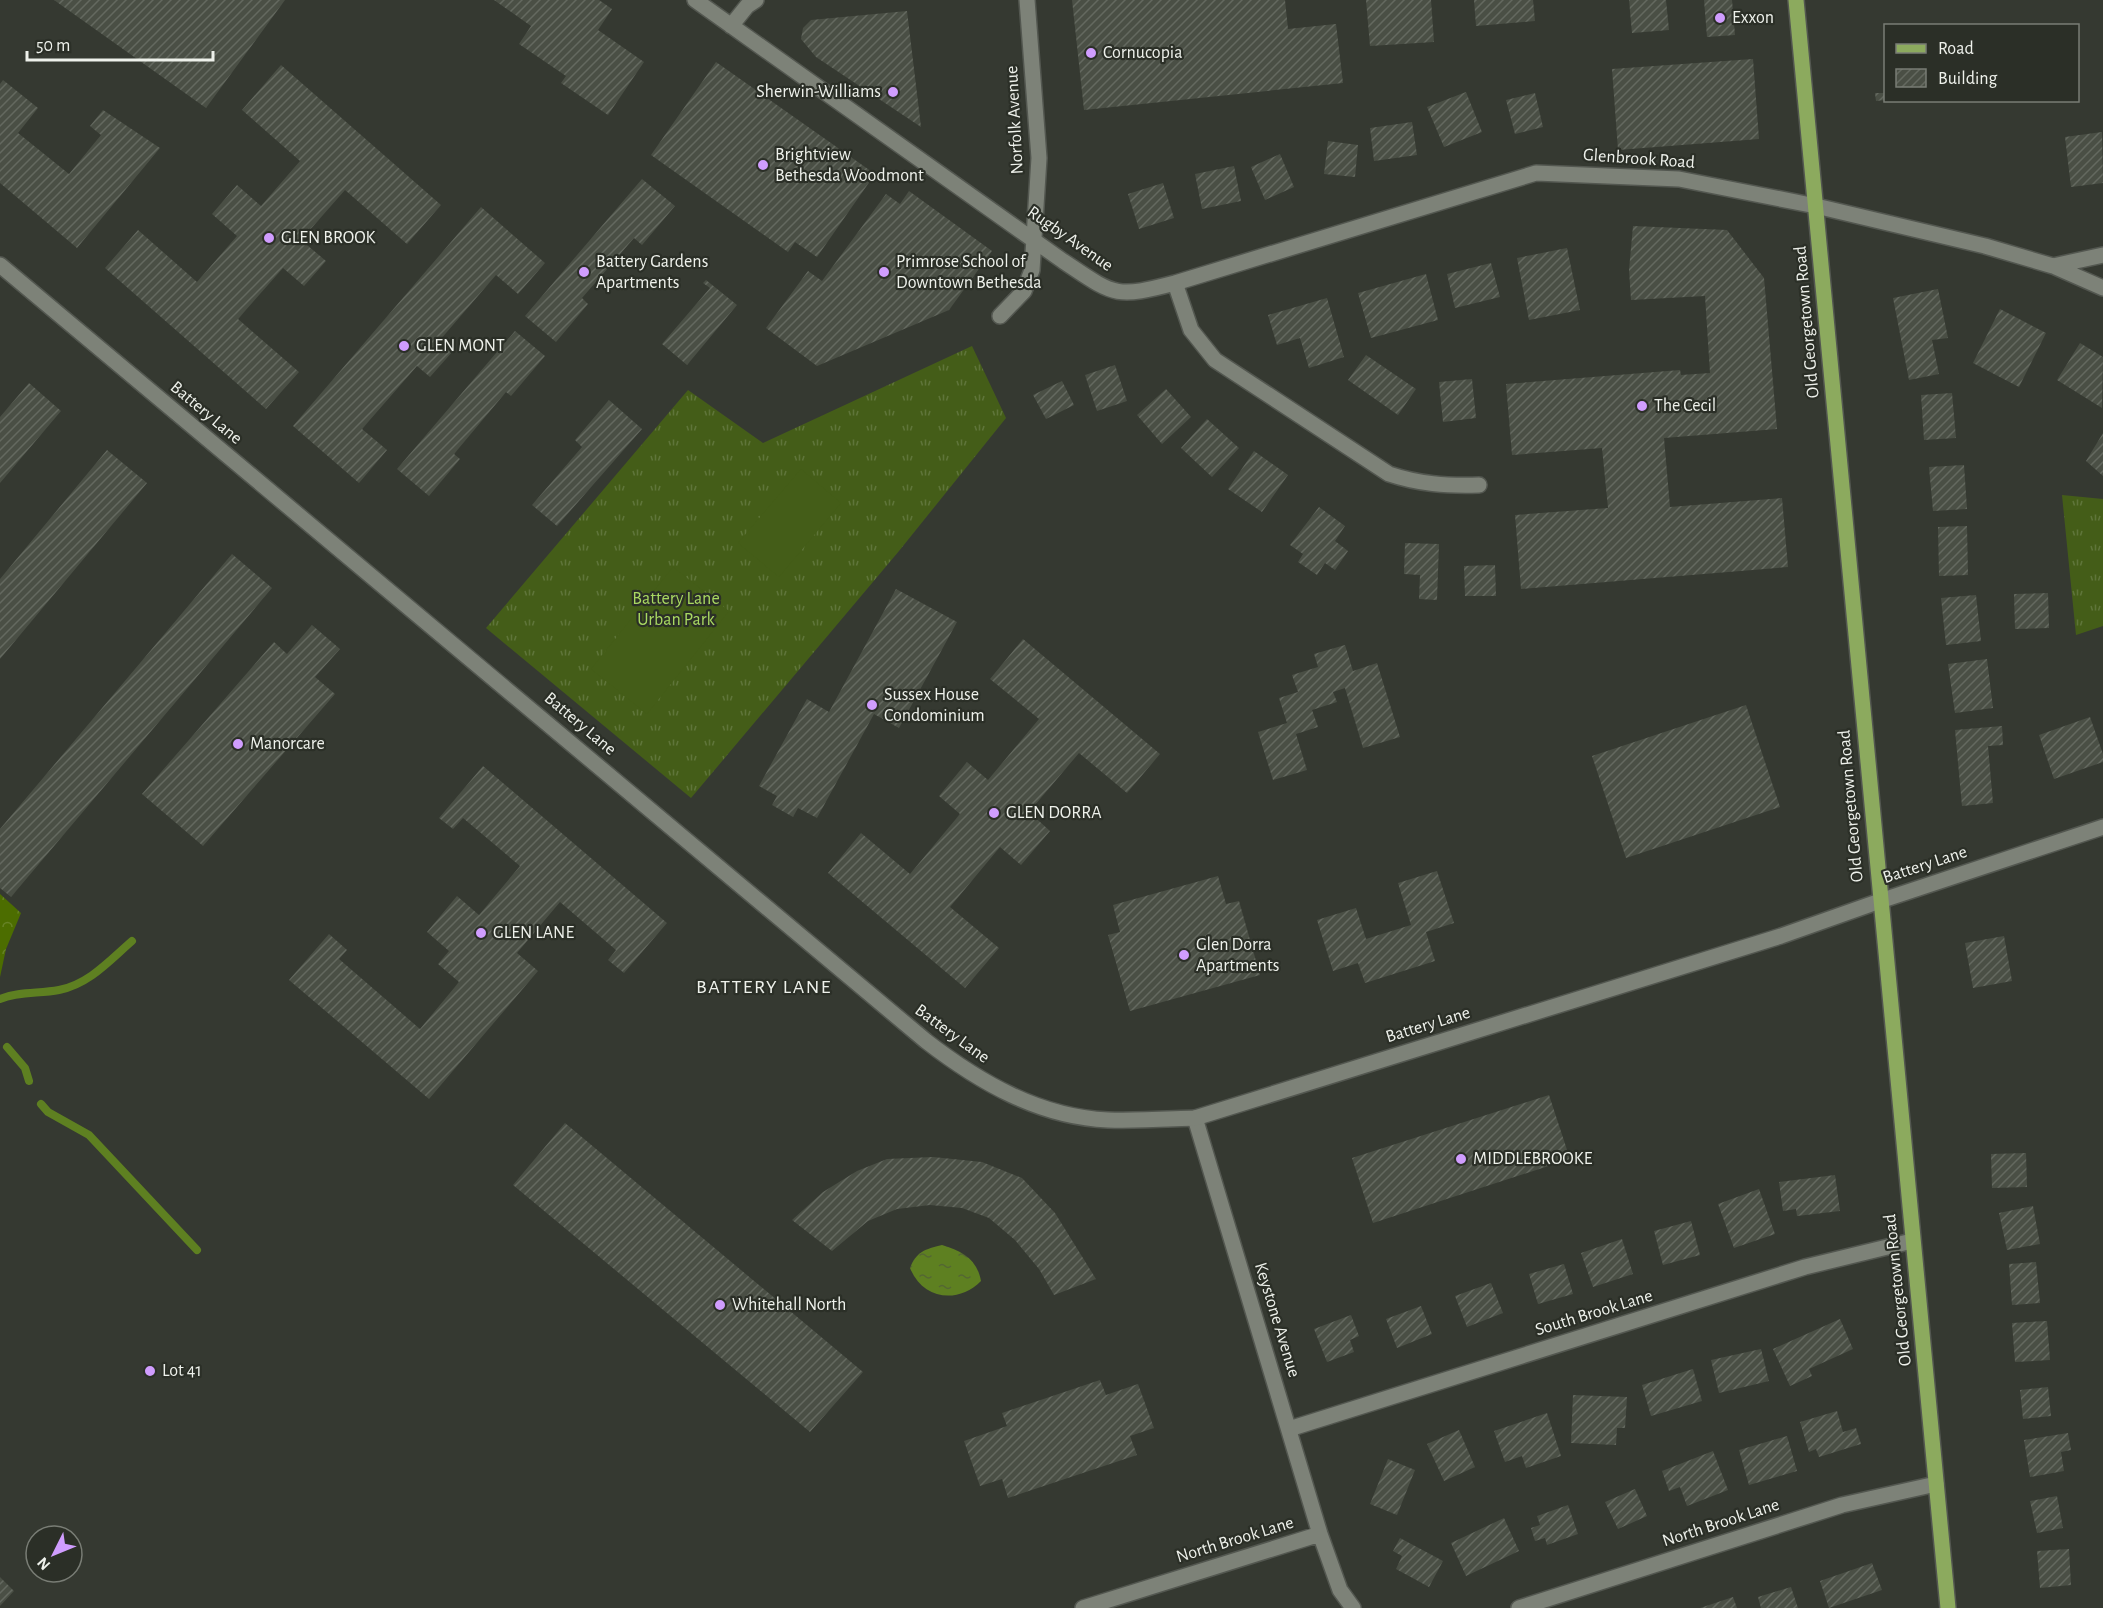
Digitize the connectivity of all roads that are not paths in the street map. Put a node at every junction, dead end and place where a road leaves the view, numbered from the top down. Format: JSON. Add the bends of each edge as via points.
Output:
{"nodes":[{"id":1,"x":695,"y":0,"type":"edge"},
{"id":2,"x":756,"y":0,"type":"edge"},
{"id":3,"x":1027,"y":0,"type":"edge"},
{"id":4,"x":1796,"y":0,"type":"edge"},
{"id":5,"x":731,"y":26,"type":"junction"},
{"id":6,"x":1816,"y":206,"type":"junction"},
{"id":7,"x":1035,"y":239,"type":"junction"},
{"id":8,"x":2103,"y":255,"type":"edge"},
{"id":9,"x":0,"y":265,"type":"edge"},
{"id":10,"x":2053,"y":266,"type":"junction"},
{"id":11,"x":1175,"y":283,"type":"junction"},
{"id":12,"x":2103,"y":288,"type":"edge"},
{"id":13,"x":1000,"y":316,"type":"dead end"},
{"id":14,"x":1479,"y":485,"type":"dead end"},
{"id":15,"x":2103,"y":827,"type":"edge"},
{"id":16,"x":1880,"y":901,"type":"junction"},
{"id":17,"x":1196,"y":1118,"type":"junction"},
{"id":18,"x":1912,"y":1241,"type":"junction"},
{"id":19,"x":1289,"y":1429,"type":"junction"},
{"id":20,"x":1936,"y":1484,"type":"junction"},
{"id":21,"x":1320,"y":1534,"type":"junction"},
{"id":22,"x":1083,"y":1608,"type":"edge"},
{"id":23,"x":1353,"y":1608,"type":"edge"},
{"id":24,"x":1520,"y":1608,"type":"edge"},
{"id":25,"x":1948,"y":1608,"type":"edge"}],
"edges":[{"from":1,"to":5,"type":"street","name":"Rugby Avenue"},
{"from":2,"to":5,"type":"street"},
{"from":3,"to":7,"type":"street","name":"Norfolk Avenue","via":[[1039,158]]},
{"from":4,"to":6,"type":"main road","name":"Old Georgetown Road"},
{"from":5,"to":7,"type":"street","name":"Rugby Avenue"},
{"from":6,"to":10,"type":"street","name":"Glenbrook Road"},
{"from":6,"to":11,"type":"street","name":"Glenbrook Road","via":[[1679,179],[1536,172]]},
{"from":6,"to":16,"type":"main road","name":"Old Georgetown Road"},
{"from":7,"to":11,"type":"street","name":"Rugby Avenue","via":[[1102,287],[1120,293],[1135,294]]},
{"from":7,"to":13,"type":"street","via":[[1032,270],[1024,291]]},
{"from":8,"to":10,"type":"street"},
{"from":9,"to":17,"type":"street","name":"Battery Lane","via":[[954,1062],[998,1089],[1043,1108],[1107,1120]]},
{"from":10,"to":12,"type":"street","name":"Glenbrook Road"},
{"from":11,"to":14,"type":"street","via":[[1191,330],[1215,360],[1389,474],[1415,483]]},
{"from":15,"to":16,"type":"street","name":"Battery Lane"},
{"from":16,"to":17,"type":"street","name":"Battery Lane","via":[[1781,936]]},
{"from":16,"to":18,"type":"main road","name":"Old Georgetown Road"},
{"from":17,"to":19,"type":"street","name":"Keystone Avenue"},
{"from":18,"to":19,"type":"street","name":"South Brook Lane","via":[[1805,1267]]},
{"from":18,"to":20,"type":"main road","name":"Old Georgetown Road"},
{"from":19,"to":21,"type":"street","name":"Keystone Avenue"},
{"from":20,"to":24,"type":"street","name":"North Brook Lane","via":[[1842,1505]]},
{"from":20,"to":25,"type":"main road","name":"Old Georgetown Road"},
{"from":21,"to":22,"type":"street","name":"North Brook Lane"},
{"from":21,"to":23,"type":"street","name":"North Brook Lane","via":[[1340,1590]]}]}
